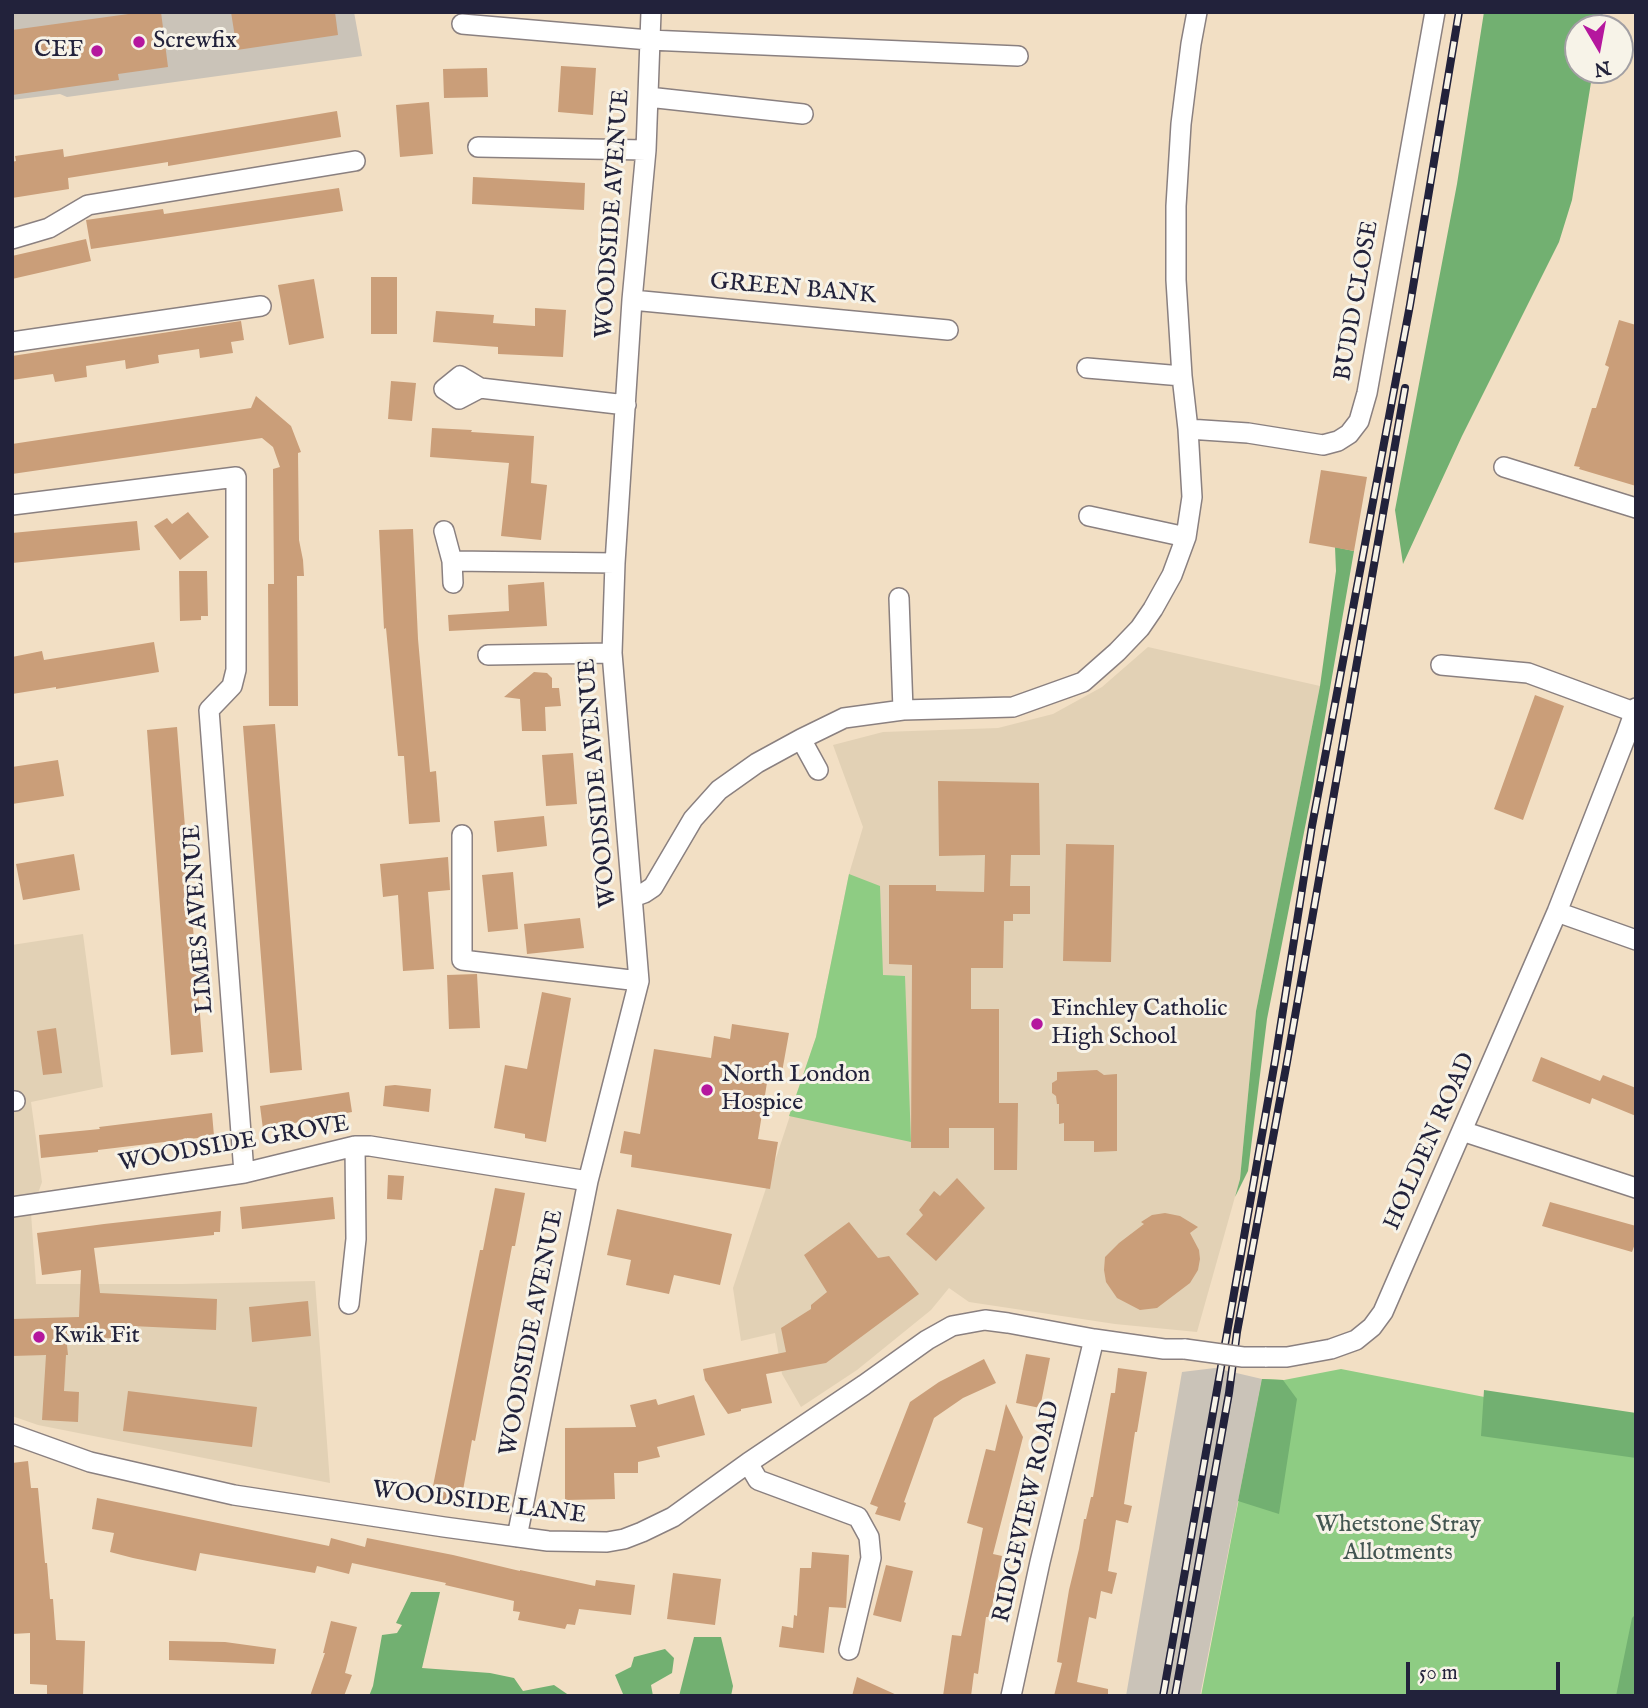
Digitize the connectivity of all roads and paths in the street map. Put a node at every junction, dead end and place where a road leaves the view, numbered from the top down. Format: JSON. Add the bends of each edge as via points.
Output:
{"nodes":[{"id":1,"x":651,"y":12,"type":"edge"},
{"id":2,"x":1197,"y":12,"type":"edge"},
{"id":3,"x":1435,"y":12,"type":"edge"},
{"id":4,"x":463,"y":24,"type":"dead end"},
{"id":5,"x":649,"y":40,"type":"junction"},
{"id":6,"x":1018,"y":56,"type":"dead end"},
{"id":7,"x":648,"y":97,"type":"junction"},
{"id":8,"x":803,"y":114,"type":"dead end"},
{"id":9,"x":478,"y":147,"type":"dead end"},
{"id":10,"x":646,"y":150,"type":"junction"},
{"id":11,"x":355,"y":161,"type":"dead end"},
{"id":12,"x":12,"y":239,"type":"edge"},
{"id":13,"x":632,"y":300,"type":"junction"},
{"id":14,"x":261,"y":306,"type":"dead end"},
{"id":15,"x":948,"y":330,"type":"dead end"},
{"id":16,"x":12,"y":342,"type":"edge"},
{"id":17,"x":1087,"y":368,"type":"dead end"},
{"id":18,"x":1182,"y":376,"type":"junction"},
{"id":19,"x":480,"y":388,"type":"dead end"},
{"id":20,"x":625,"y":405,"type":"junction"},
{"id":21,"x":1188,"y":429,"type":"junction"},
{"id":22,"x":1504,"y":467,"type":"dead end"},
{"id":23,"x":12,"y":505,"type":"edge"},
{"id":24,"x":1636,"y":508,"type":"edge"},
{"id":25,"x":1089,"y":516,"type":"dead end"},
{"id":26,"x":444,"y":531,"type":"dead end"},
{"id":27,"x":1186,"y":537,"type":"junction"},
{"id":28,"x":452,"y":561,"type":"junction"},
{"id":29,"x":615,"y":563,"type":"junction"},
{"id":30,"x":453,"y":583,"type":"dead end"},
{"id":31,"x":899,"y":598,"type":"dead end"},
{"id":32,"x":612,"y":653,"type":"junction"},
{"id":33,"x":488,"y":655,"type":"dead end"},
{"id":34,"x":1441,"y":665,"type":"dead end"},
{"id":35,"x":904,"y":710,"type":"junction"},
{"id":36,"x":1635,"y":710,"type":"edge"},
{"id":37,"x":801,"y":738,"type":"junction"},
{"id":38,"x":818,"y":770,"type":"dead end"},
{"id":39,"x":462,"y":835,"type":"dead end"},
{"id":40,"x":633,"y":897,"type":"junction"},
{"id":41,"x":1557,"y":912,"type":"junction"},
{"id":42,"x":1636,"y":940,"type":"edge"},
{"id":43,"x":639,"y":981,"type":"junction"},
{"id":44,"x":1462,"y":1131,"type":"junction"},
{"id":45,"x":355,"y":1146,"type":"junction"},
{"id":46,"x":244,"y":1173,"type":"junction"},
{"id":47,"x":588,"y":1181,"type":"junction"},
{"id":48,"x":1636,"y":1188,"type":"edge"},
{"id":49,"x":12,"y":1207,"type":"edge"},
{"id":50,"x":349,"y":1304,"type":"dead end"},
{"id":51,"x":1094,"y":1339,"type":"junction"},
{"id":52,"x":12,"y":1434,"type":"edge"},
{"id":53,"x":748,"y":1463,"type":"junction"},
{"id":54,"x":517,"y":1537,"type":"junction"},
{"id":55,"x":849,"y":1650,"type":"dead end"},
{"id":56,"x":1011,"y":1696,"type":"edge"}],
"edges":[{"from":1,"to":5,"type":"street","name":"WOODSIDE AVENUE"},
{"from":2,"to":18,"type":"street","via":[[1181,124],[1176,206]]},
{"from":3,"to":21,"type":"street","name":"BUDD CLOSE","via":[[1359,421],[1349,434],[1322,445]]},
{"from":4,"to":5,"type":"street"},
{"from":5,"to":6,"type":"street"},
{"from":5,"to":7,"type":"street","name":"WOODSIDE AVENUE"},
{"from":7,"to":8,"type":"street"},
{"from":7,"to":10,"type":"street","name":"WOODSIDE AVENUE"},
{"from":9,"to":10,"type":"street"},
{"from":10,"to":13,"type":"street","name":"WOODSIDE AVENUE"},
{"from":11,"to":12,"type":"street","via":[[88,205],[49,228]]},
{"from":13,"to":15,"type":"street","name":"GREEN BANK"},
{"from":13,"to":20,"type":"street","name":"WOODSIDE AVENUE"},
{"from":14,"to":16,"type":"street"},
{"from":17,"to":18,"type":"street"},
{"from":18,"to":21,"type":"street"},
{"from":19,"to":20,"type":"street"},
{"from":20,"to":29,"type":"street","name":"WOODSIDE AVENUE"},
{"from":21,"to":27,"type":"street","via":[[1192,497]]},
{"from":22,"to":24,"type":"street"},
{"from":23,"to":46,"type":"street","name":"LIMES AVENUE","via":[[236,477],[236,670],[232,686],[209,710]]},
{"from":25,"to":27,"type":"street"},
{"from":26,"to":28,"type":"street"},
{"from":27,"to":35,"type":"street","via":[[1172,575],[1140,628],[1083,682],[1013,707]]},
{"from":28,"to":29,"type":"street"},
{"from":28,"to":30,"type":"street"},
{"from":29,"to":32,"type":"street","name":"WOODSIDE AVENUE"},
{"from":31,"to":35,"type":"street"},
{"from":32,"to":33,"type":"street"},
{"from":32,"to":40,"type":"street","name":"WOODSIDE AVENUE"},
{"from":34,"to":36,"type":"street","via":[[1528,673]]},
{"from":35,"to":37,"type":"street","via":[[844,718]]},
{"from":36,"to":41,"type":"street","name":"HOLDEN ROAD"},
{"from":37,"to":38,"type":"street"},
{"from":37,"to":40,"type":"street","via":[[719,790],[693,820],[653,887]]},
{"from":39,"to":43,"type":"street","via":[[462,960]]},
{"from":40,"to":43,"type":"street","name":"WOODSIDE AVENUE"},
{"from":41,"to":42,"type":"street"},
{"from":41,"to":44,"type":"street","name":"HOLDEN ROAD"},
{"from":43,"to":47,"type":"street","name":"WOODSIDE AVENUE"},
{"from":44,"to":48,"type":"street"},
{"from":44,"to":51,"type":"street","name":"HOLDEN ROAD","bridge":true,"via":[[1383,1312],[1356,1340],[1286,1357],[1243,1357]]},
{"from":45,"to":46,"type":"street","name":"WOODSIDE GROVE"},
{"from":45,"to":47,"type":"street","name":"WOODSIDE GROVE"},
{"from":45,"to":50,"type":"street","via":[[356,1239]]},
{"from":46,"to":49,"type":"street","name":"WOODSIDE GROVE"},
{"from":47,"to":54,"type":"street","name":"WOODSIDE AVENUE"},
{"from":51,"to":53,"type":"street","name":"WOODSIDE LANE","via":[[1007,1322],[985,1320],[952,1326]]},
{"from":51,"to":56,"type":"street","name":"RIDGEVIEW ROAD"},
{"from":52,"to":54,"type":"street","name":"WOODSIDE LANE","via":[[90,1462],[234,1495]]},
{"from":53,"to":54,"type":"street","name":"WOODSIDE LANE","via":[[673,1517],[624,1539],[585,1542]]},
{"from":53,"to":55,"type":"street","via":[[758,1480],[858,1517],[869,1537],[871,1558]]}]}
